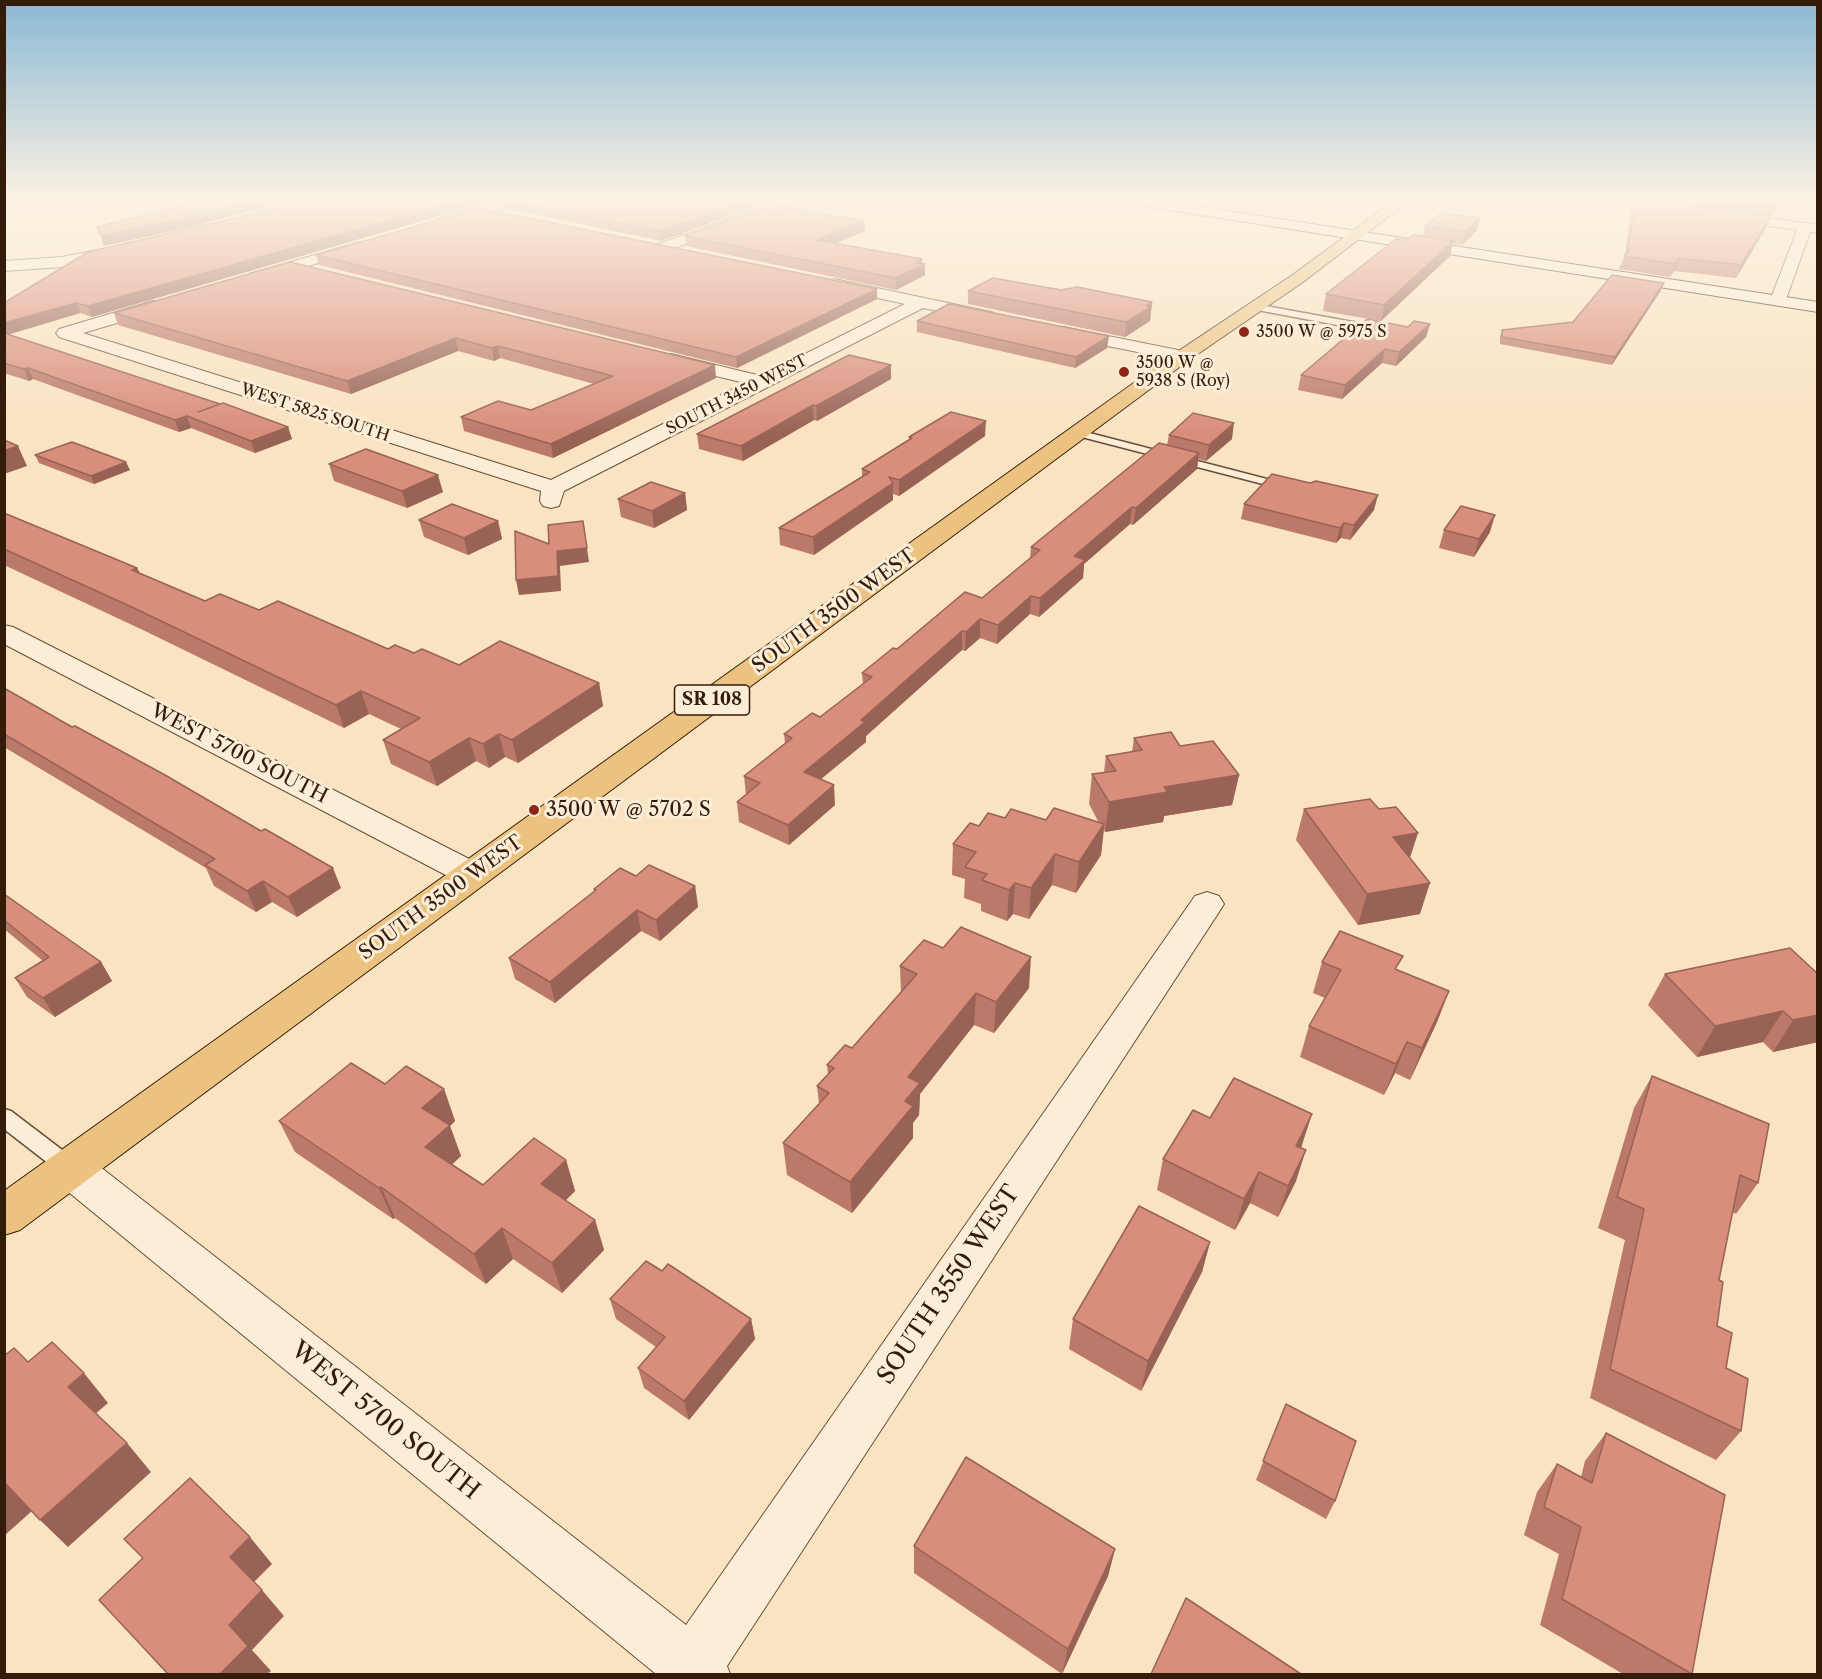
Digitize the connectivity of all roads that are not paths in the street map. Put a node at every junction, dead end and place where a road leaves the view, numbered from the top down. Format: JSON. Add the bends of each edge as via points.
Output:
{"nodes":[{"id":1,"x":252,"y":278,"type":"edge"},
{"id":2,"x":1295,"y":278,"type":"edge"},
{"id":3,"x":1633,"y":278,"type":"edge"},
{"id":4,"x":1788,"y":278,"type":"edge"},
{"id":5,"x":820,"y":281,"type":"edge"},
{"id":6,"x":236,"y":283,"type":"edge"},
{"id":7,"x":179,"y":299,"type":"edge"},
{"id":8,"x":1778,"y":301,"type":"junction"},
{"id":9,"x":922,"y":302,"type":"junction"},
{"id":10,"x":1255,"y":307,"type":"junction"},
{"id":11,"x":1818,"y":307,"type":"edge"},
{"id":12,"x":1004,"y":319,"type":"edge"},
{"id":13,"x":1051,"y":329,"type":"edge"},
{"id":14,"x":1393,"y":333,"type":"edge"},
{"id":15,"x":652,"y":355,"type":"edge"},
{"id":16,"x":1183,"y":356,"type":"junction"},
{"id":17,"x":763,"y":382,"type":"junction"},
{"id":18,"x":1078,"y":433,"type":"junction"},
{"id":19,"x":1295,"y":490,"type":"edge"},
{"id":20,"x":552,"y":494,"type":"joint"},
{"id":21,"x":4,"y":633,"type":"edge"},
{"id":22,"x":473,"y":875,"type":"junction"},
{"id":23,"x":1207,"y":904,"type":"dead end"},
{"id":24,"x":4,"y":1117,"type":"edge"},
{"id":25,"x":70,"y":1168,"type":"junction"},
{"id":26,"x":4,"y":1216,"type":"edge"},
{"id":27,"x":696,"y":1671,"type":"edge"}],
"edges":[{"from":1,"to":6,"type":"street"},
{"from":2,"to":10,"type":"main road","name":"SOUTH 3500 WEST","number":"SR 108"},
{"from":3,"to":8,"type":"street"},
{"from":4,"to":8,"type":"street"},
{"from":5,"to":9,"type":"street"},
{"from":7,"to":20,"type":"street","name":"WEST 5825 SOUTH","via":[[65,333]]},
{"from":8,"to":11,"type":"street"},
{"from":9,"to":12,"type":"street"},
{"from":9,"to":17,"type":"street","name":"SOUTH 3450 WEST"},
{"from":10,"to":14,"type":"lane"},
{"from":10,"to":16,"type":"main road","name":"SOUTH 3500 WEST","number":"SR 108"},
{"from":13,"to":16,"type":"street"},
{"from":15,"to":17,"type":"street"},
{"from":16,"to":18,"type":"main road","name":"SOUTH 3500 WEST","number":"SR 108"},
{"from":17,"to":20,"type":"street","name":"SOUTH 3450 WEST"},
{"from":18,"to":19,"type":"lane"},
{"from":18,"to":22,"type":"main road","name":"SOUTH 3500 WEST","number":"SR 108"},
{"from":21,"to":22,"type":"street","name":"WEST 5700 SOUTH"},
{"from":22,"to":25,"type":"main road","name":"SOUTH 3500 WEST","number":"SR 108"},
{"from":23,"to":27,"type":"street","name":"SOUTH 3550 WEST"},
{"from":24,"to":25,"type":"lane"},
{"from":25,"to":26,"type":"main road","name":"SOUTH 3500 WEST","number":"SR 108"},
{"from":25,"to":27,"type":"street","name":"WEST 5700 SOUTH"}]}
